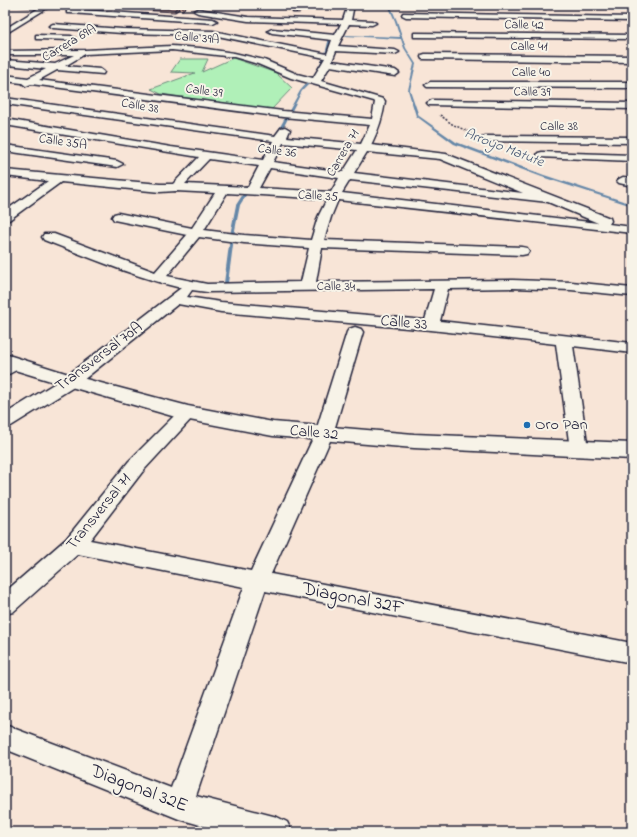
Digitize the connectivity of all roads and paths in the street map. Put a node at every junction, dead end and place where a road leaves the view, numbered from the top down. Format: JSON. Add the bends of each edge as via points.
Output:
{"nodes":[{"id":1,"x":49,"y":5,"type":"edge"},
{"id":2,"x":140,"y":5,"type":"edge"},
{"id":3,"x":350,"y":10,"type":"edge"},
{"id":4,"x":70,"y":11,"type":"dead end"},
{"id":5,"x":198,"y":11,"type":"dead end"},
{"id":6,"x":130,"y":15,"type":"junction"},
{"id":7,"x":406,"y":15,"type":"dead end"},
{"id":8,"x":248,"y":19,"type":"junction"},
{"id":9,"x":632,"y":19,"type":"edge"},
{"id":10,"x":241,"y":23,"type":"junction"},
{"id":11,"x":346,"y":23,"type":"junction"},
{"id":12,"x":372,"y":23,"type":"dead end"},
{"id":13,"x":53,"y":26,"type":"dead end"},
{"id":14,"x":114,"y":29,"type":"junction"},
{"id":15,"x":267,"y":31,"type":"dead end"},
{"id":16,"x":5,"y":32,"type":"edge"},
{"id":17,"x":417,"y":35,"type":"dead end"},
{"id":18,"x":223,"y":36,"type":"junction"},
{"id":19,"x":39,"y":37,"type":"dead end"},
{"id":20,"x":632,"y":37,"type":"edge"},
{"id":21,"x":82,"y":38,"type":"dead end"},
{"id":22,"x":337,"y":38,"type":"junction"},
{"id":23,"x":334,"y":48,"type":"junction"},
{"id":24,"x":200,"y":50,"type":"junction"},
{"id":25,"x":85,"y":52,"type":"junction"},
{"id":26,"x":395,"y":52,"type":"dead end"},
{"id":27,"x":5,"y":53,"type":"edge"},
{"id":28,"x":425,"y":58,"type":"dead end"},
{"id":29,"x":632,"y":59,"type":"edge"},
{"id":30,"x":328,"y":60,"type":"junction"},
{"id":31,"x":5,"y":62,"type":"edge"},
{"id":32,"x":55,"y":68,"type":"junction"},
{"id":33,"x":100,"y":72,"type":"dead end"},
{"id":34,"x":395,"y":73,"type":"dead end"},
{"id":35,"x":5,"y":78,"type":"edge"},
{"id":36,"x":28,"y":82,"type":"junction"},
{"id":37,"x":316,"y":82,"type":"junction"},
{"id":38,"x":430,"y":84,"type":"dead end"},
{"id":39,"x":632,"y":85,"type":"edge"},
{"id":40,"x":11,"y":91,"type":"edge"},
{"id":41,"x":5,"y":101,"type":"edge"},
{"id":42,"x":380,"y":101,"type":"joint"},
{"id":43,"x":432,"y":103,"type":"dead end"},
{"id":44,"x":632,"y":106,"type":"edge"},
{"id":45,"x":226,"y":107,"type":"junction"},
{"id":46,"x":290,"y":115,"type":"junction"},
{"id":47,"x":5,"y":122,"type":"edge"},
{"id":48,"x":376,"y":122,"type":"junction"},
{"id":49,"x":199,"y":130,"type":"junction"},
{"id":50,"x":276,"y":138,"type":"junction"},
{"id":51,"x":485,"y":139,"type":"dead end"},
{"id":52,"x":632,"y":140,"type":"edge"},
{"id":53,"x":364,"y":147,"type":"junction"},
{"id":54,"x":5,"y":148,"type":"edge"},
{"id":55,"x":171,"y":150,"type":"junction"},
{"id":56,"x":207,"y":155,"type":"junction"},
{"id":57,"x":542,"y":155,"type":"dead end"},
{"id":58,"x":632,"y":158,"type":"edge"},
{"id":59,"x":263,"y":164,"type":"junction"},
{"id":60,"x":5,"y":173,"type":"edge"},
{"id":61,"x":347,"y":176,"type":"junction"},
{"id":62,"x":58,"y":178,"type":"junction"},
{"id":63,"x":94,"y":182,"type":"junction"},
{"id":64,"x":176,"y":187,"type":"junction"},
{"id":65,"x":223,"y":190,"type":"junction"},
{"id":66,"x":247,"y":192,"type":"junction"},
{"id":67,"x":334,"y":196,"type":"junction"},
{"id":68,"x":547,"y":199,"type":"junction"},
{"id":69,"x":5,"y":217,"type":"edge"},
{"id":70,"x":118,"y":217,"type":"dead end"},
{"id":71,"x":631,"y":231,"type":"edge"},
{"id":72,"x":196,"y":232,"type":"junction"},
{"id":73,"x":49,"y":237,"type":"dead end"},
{"id":74,"x":315,"y":244,"type":"junction"},
{"id":75,"x":522,"y":251,"type":"dead end"},
{"id":76,"x":158,"y":278,"type":"junction"},
{"id":77,"x":442,"y":285,"type":"junction"},
{"id":78,"x":189,"y":286,"type":"junction"},
{"id":79,"x":308,"y":286,"type":"junction"},
{"id":80,"x":632,"y":292,"type":"edge"},
{"id":81,"x":176,"y":299,"type":"junction"},
{"id":82,"x":431,"y":325,"type":"junction"},
{"id":83,"x":356,"y":332,"type":"dead end"},
{"id":84,"x":564,"y":341,"type":"junction"},
{"id":85,"x":632,"y":348,"type":"edge"},
{"id":86,"x":9,"y":364,"type":"edge"},
{"id":87,"x":71,"y":381,"type":"junction"},
{"id":88,"x":187,"y":413,"type":"junction"},
{"id":89,"x":5,"y":422,"type":"edge"},
{"id":90,"x":324,"y":434,"type":"junction"},
{"id":91,"x":579,"y":449,"type":"junction"},
{"id":92,"x":632,"y":451,"type":"edge"},
{"id":93,"x":74,"y":544,"type":"junction"},
{"id":94,"x":257,"y":581,"type":"junction"},
{"id":95,"x":5,"y":605,"type":"edge"},
{"id":96,"x":632,"y":653,"type":"edge"},
{"id":97,"x":5,"y":737,"type":"edge"},
{"id":98,"x":179,"y":805,"type":"junction"},
{"id":99,"x":248,"y":828,"type":"edge"},
{"id":100,"x":277,"y":832,"type":"edge"}],
"edges":[{"from":1,"to":16,"type":"street"},
{"from":2,"to":6,"type":"street","name":"Carrera 69A"},
{"from":3,"to":11,"type":"street"},
{"from":4,"to":6,"type":"street"},
{"from":5,"to":8,"type":"street"},
{"from":6,"to":10,"type":"street"},
{"from":6,"to":14,"type":"street","name":"Carrera 69A"},
{"from":7,"to":9,"type":"street"},
{"from":8,"to":10,"type":"street"},
{"from":8,"to":11,"type":"street"},
{"from":10,"to":18,"type":"street"},
{"from":11,"to":12,"type":"street"},
{"from":11,"to":22,"type":"street"},
{"from":13,"to":14,"type":"street"},
{"from":14,"to":18,"type":"street"},
{"from":14,"to":25,"type":"street","name":"Carrera 69A"},
{"from":15,"to":22,"type":"street"},
{"from":17,"to":20,"type":"street","name":"Calle 42"},
{"from":18,"to":24,"type":"street"},
{"from":18,"to":30,"type":"street"},
{"from":19,"to":21,"type":"street"},
{"from":22,"to":23,"type":"street"},
{"from":23,"to":26,"type":"street"},
{"from":23,"to":30,"type":"street"},
{"from":24,"to":25,"type":"street","name":"Calle 39A","via":[[172,48]]},
{"from":24,"to":37,"type":"street","name":"Calle 39A","via":[[254,60]]},
{"from":25,"to":27,"type":"street","name":"Calle 39A"},
{"from":25,"to":32,"type":"street","name":"Carrera 69A"},
{"from":28,"to":29,"type":"street","name":"Calle 41"},
{"from":30,"to":34,"type":"street"},
{"from":30,"to":37,"type":"street"},
{"from":31,"to":32,"type":"street"},
{"from":32,"to":33,"type":"street"},
{"from":32,"to":36,"type":"street","name":"Carrera 69A"},
{"from":35,"to":36,"type":"street","name":"Calle 39"},
{"from":36,"to":40,"type":"street","name":"Carrera 69A"},
{"from":36,"to":45,"type":"street","name":"Calle 39"},
{"from":37,"to":42,"type":"street","name":"Calle 39A"},
{"from":38,"to":39,"type":"street","name":"Calle 40"},
{"from":41,"to":49,"type":"street","name":"Calle 38","via":[[100,113]]},
{"from":42,"to":48,"type":"street","name":"Carrera 71"},
{"from":43,"to":44,"type":"street","name":"Calle 39"},
{"from":45,"to":46,"type":"street","name":"Calle 39"},
{"from":45,"to":49,"type":"street"},
{"from":46,"to":48,"type":"street","name":"Calle 39"},
{"from":46,"to":50,"type":"street"},
{"from":47,"to":55,"type":"street","name":"Calle 36"},
{"from":48,"to":53,"type":"street","name":"Carrera 71"},
{"from":49,"to":50,"type":"street","name":"Calle 38"},
{"from":49,"to":55,"type":"street"},
{"from":50,"to":53,"type":"street","name":"Calle 38"},
{"from":50,"to":59,"type":"street"},
{"from":51,"to":52,"type":"street","name":"Calle 38"},
{"from":53,"to":61,"type":"street","name":"Carrera 71"},
{"from":53,"to":68,"type":"street","name":"Calle 38","via":[[442,156]]},
{"from":54,"to":63,"type":"street","name":"Calle 35A","via":[[117,164]]},
{"from":55,"to":56,"type":"street","name":"Calle 36"},
{"from":56,"to":59,"type":"street","name":"Calle 36"},
{"from":56,"to":64,"type":"street"},
{"from":57,"to":58,"type":"street"},
{"from":59,"to":61,"type":"street","name":"Calle 36"},
{"from":59,"to":66,"type":"street"},
{"from":60,"to":62,"type":"street","name":"Calle 35"},
{"from":61,"to":67,"type":"street","name":"Carrera 71"},
{"from":61,"to":68,"type":"street","name":"Calle 36"},
{"from":62,"to":63,"type":"street","name":"Calle 35"},
{"from":62,"to":69,"type":"street"},
{"from":63,"to":64,"type":"street","name":"Calle 35"},
{"from":64,"to":65,"type":"street","name":"Calle 35"},
{"from":65,"to":66,"type":"street","name":"Calle 35"},
{"from":65,"to":72,"type":"street"},
{"from":66,"to":67,"type":"street","name":"Calle 35"},
{"from":67,"to":71,"type":"street","name":"Calle 35"},
{"from":67,"to":74,"type":"street","name":"Carrera 71"},
{"from":68,"to":71,"type":"street"},
{"from":70,"to":72,"type":"street"},
{"from":72,"to":74,"type":"street","via":[[235,238]]},
{"from":72,"to":76,"type":"street"},
{"from":73,"to":76,"type":"street","name":"Calle 34"},
{"from":74,"to":75,"type":"street"},
{"from":74,"to":79,"type":"street","name":"Carrera 71"},
{"from":76,"to":78,"type":"street","name":"Calle 34"},
{"from":77,"to":79,"type":"street","name":"Calle 34"},
{"from":77,"to":80,"type":"street","name":"Calle 34","via":[[571,286]]},
{"from":77,"to":82,"type":"street"},
{"from":78,"to":79,"type":"street","name":"Calle 34"},
{"from":78,"to":81,"type":"street","name":"Transversal 70A"},
{"from":81,"to":82,"type":"street","name":"Calle 33","via":[[221,307]]},
{"from":81,"to":87,"type":"street","name":"Transversal 70A"},
{"from":82,"to":84,"type":"street","name":"Calle 33"},
{"from":83,"to":90,"type":"street"},
{"from":84,"to":85,"type":"street","name":"Calle 33"},
{"from":84,"to":91,"type":"street"},
{"from":86,"to":87,"type":"street","name":"Calle 32"},
{"from":87,"to":88,"type":"street","name":"Calle 32"},
{"from":87,"to":89,"type":"street","name":"Transversal 70A"},
{"from":88,"to":90,"type":"street","name":"Calle 32","via":[[273,429]]},
{"from":88,"to":93,"type":"street","name":"Transversal 71","via":[[136,466]]},
{"from":90,"to":91,"type":"street","name":"Calle 32"},
{"from":90,"to":94,"type":"street"},
{"from":91,"to":92,"type":"street","name":"Calle 32"},
{"from":93,"to":94,"type":"street","name":"Diagonal 32F"},
{"from":93,"to":95,"type":"street","name":"Transversal 71"},
{"from":94,"to":96,"type":"street","name":"Diagonal 32F"},
{"from":94,"to":98,"type":"street"},
{"from":97,"to":98,"type":"street","name":"Diagonal 32E"},
{"from":98,"to":99,"type":"street","name":"Diagonal 32E"},
{"from":99,"to":100,"type":"street","name":"Diagonal 32E"}]}
